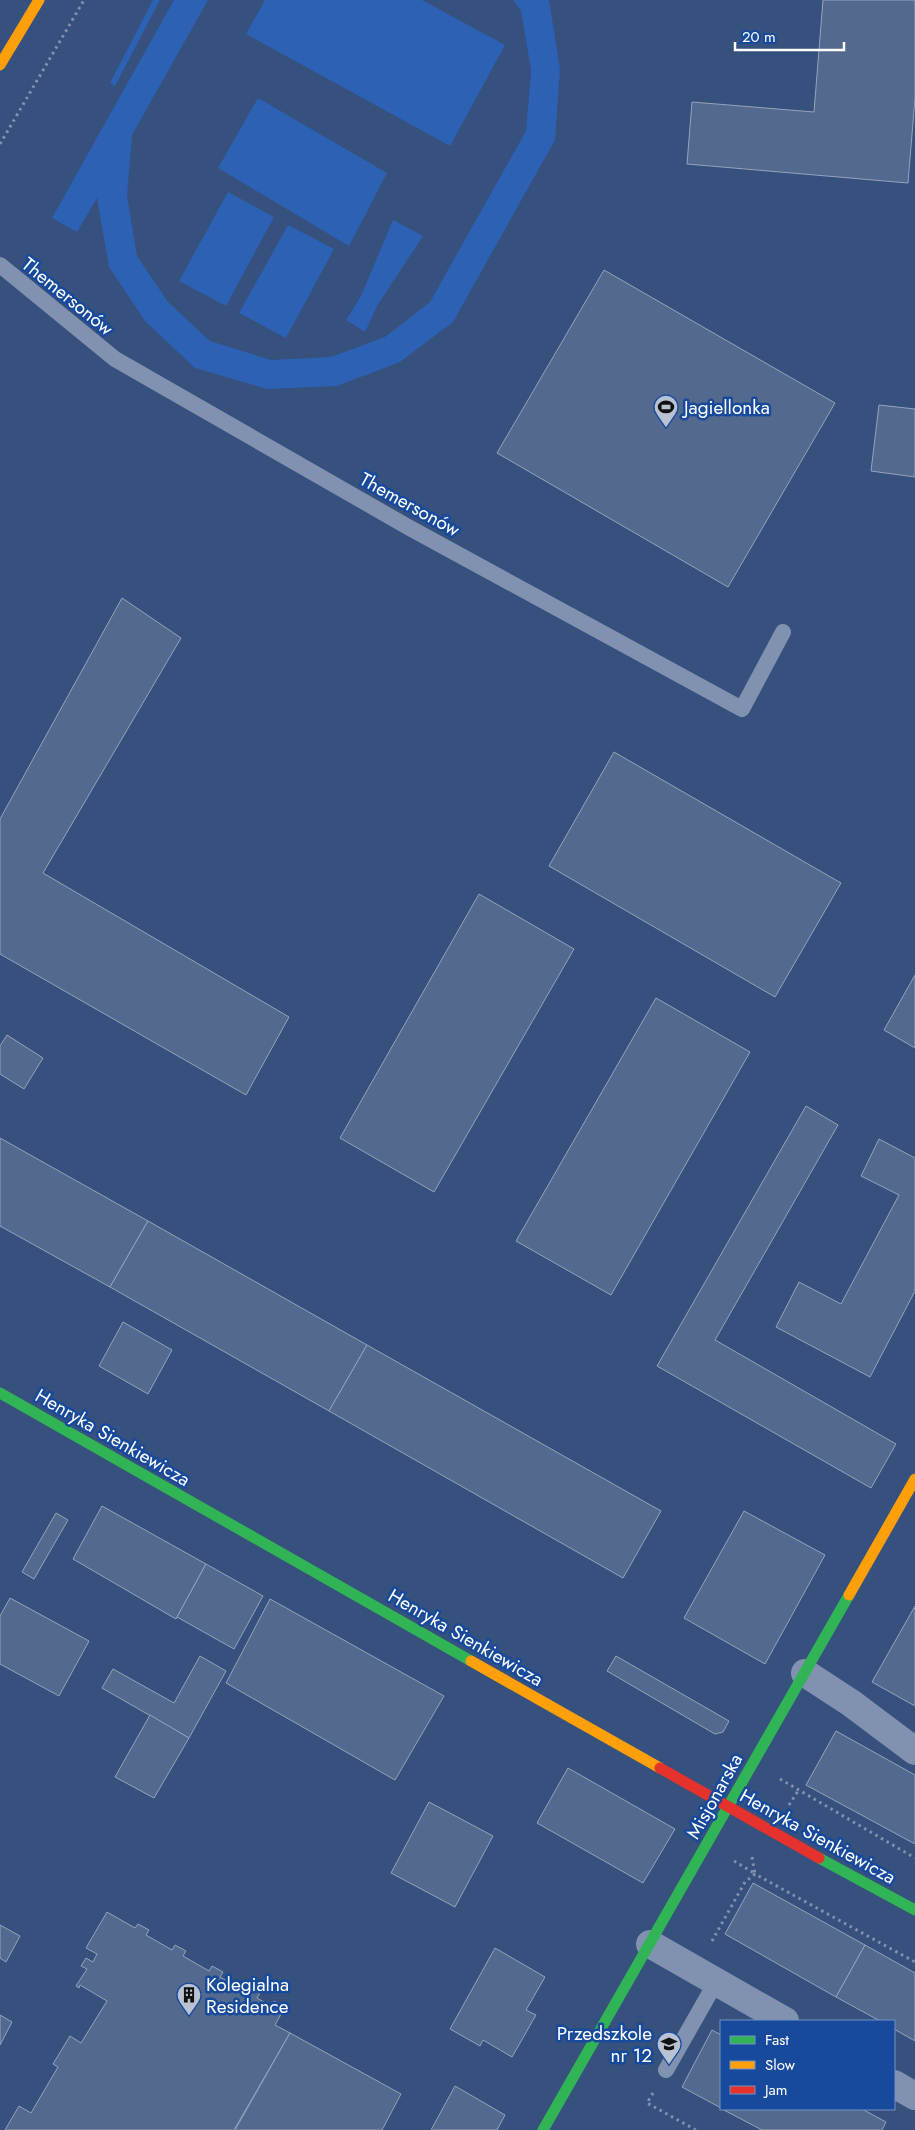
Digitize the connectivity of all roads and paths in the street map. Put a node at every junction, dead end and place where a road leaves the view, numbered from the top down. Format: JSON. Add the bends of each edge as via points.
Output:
{"nodes":[{"id":1,"x":39,"y":0,"type":"edge"},
{"id":2,"x":84,"y":0,"type":"edge"},
{"id":3,"x":0,"y":65,"type":"edge"},
{"id":4,"x":0,"y":144,"type":"edge"},
{"id":5,"x":0,"y":265,"type":"edge"},
{"id":6,"x":783,"y":632,"type":"dead end"},
{"id":7,"x":0,"y":1393,"type":"edge"},
{"id":8,"x":915,"y":1479,"type":"edge"},
{"id":9,"x":804,"y":1673,"type":"junction"},
{"id":10,"x":915,"y":1751,"type":"edge"},
{"id":11,"x":773,"y":1774,"type":"dead end"},
{"id":12,"x":798,"y":1791,"type":"junction"},
{"id":13,"x":728,"y":1806,"type":"junction"},
{"id":14,"x":786,"y":1810,"type":"dead end"},
{"id":15,"x":728,"y":1858,"type":"dead end"},
{"id":16,"x":915,"y":1858,"type":"edge"},
{"id":17,"x":755,"y":1874,"type":"junction"},
{"id":18,"x":915,"y":1910,"type":"edge"},
{"id":19,"x":650,"y":1944,"type":"junction"},
{"id":20,"x":915,"y":1962,"type":"edge"},
{"id":21,"x":706,"y":1976,"type":"junction"},
{"id":22,"x":783,"y":2020,"type":"edge"},
{"id":23,"x":666,"y":2070,"type":"joint"},
{"id":24,"x":895,"y":2085,"type":"edge"},
{"id":25,"x":915,"y":2096,"type":"edge"},
{"id":26,"x":543,"y":2130,"type":"edge"},
{"id":27,"x":696,"y":2130,"type":"edge"}],
"edges":[{"from":1,"to":3,"type":"street"},
{"from":2,"to":4,"type":"path"},
{"from":5,"to":6,"type":"lane","name":"Themersonów","via":[[115,359],[408,527],[742,709]]},
{"from":7,"to":13,"type":"street","name":"Henryka Sienkiewicza"},
{"from":8,"to":9,"type":"street","name":"Misjonarska"},
{"from":9,"to":10,"type":"street"},
{"from":9,"to":13,"type":"street","name":"Misjonarska"},
{"from":11,"to":12,"type":"path"},
{"from":12,"to":14,"type":"path"},
{"from":12,"to":16,"type":"path"},
{"from":13,"to":18,"type":"street","name":"Henryka Sienkiewicza"},
{"from":13,"to":19,"type":"street","name":"Misjonarska"},
{"from":15,"to":17,"type":"path"},
{"from":17,"to":20,"type":"path"},
{"from":17,"to":21,"type":"path","via":[[745,1882]]},
{"from":19,"to":21,"type":"street"},
{"from":19,"to":26,"type":"street","name":"Misjonarska"},
{"from":21,"to":22,"type":"street"},
{"from":21,"to":23,"type":"lane"},
{"from":23,"to":27,"type":"path","via":[[648,2103]]},
{"from":24,"to":25,"type":"street"}]}
